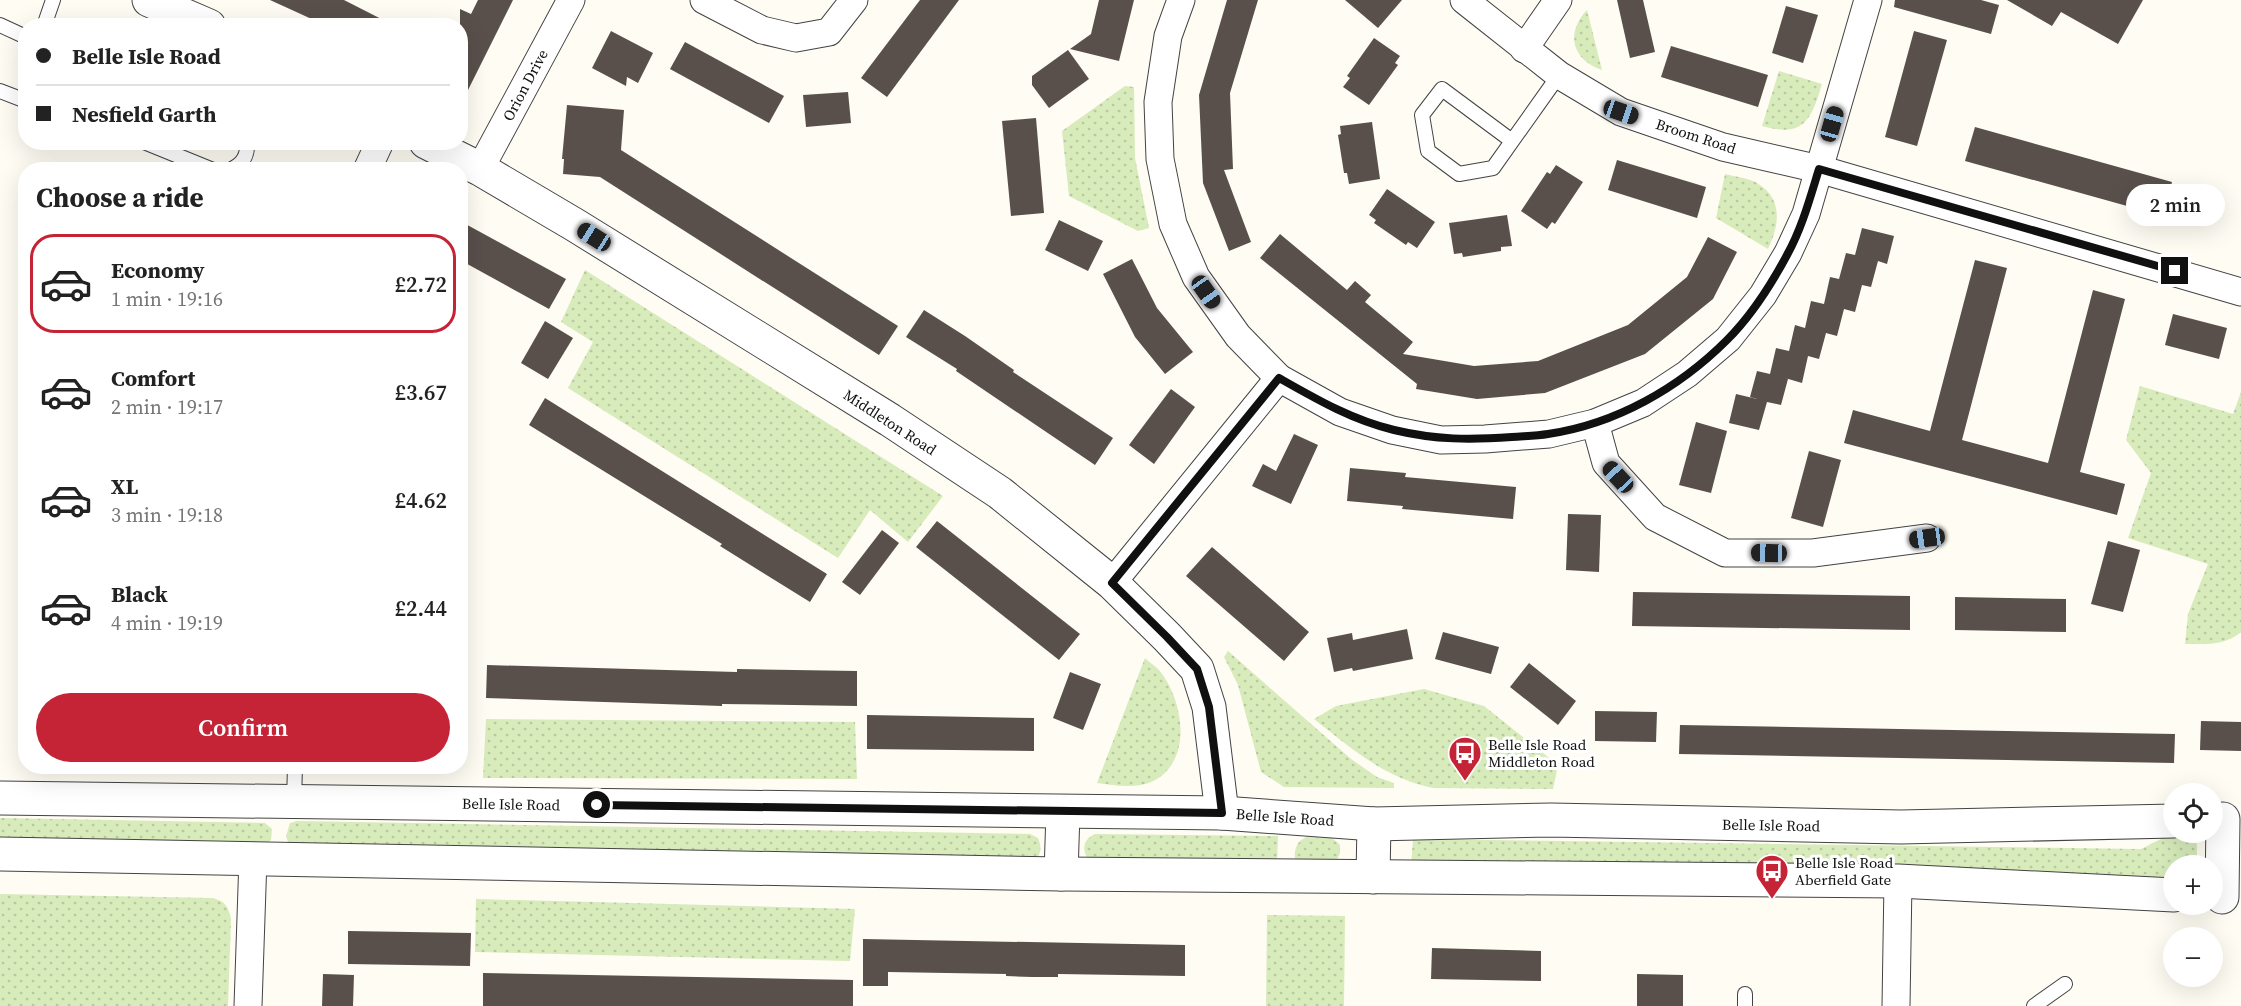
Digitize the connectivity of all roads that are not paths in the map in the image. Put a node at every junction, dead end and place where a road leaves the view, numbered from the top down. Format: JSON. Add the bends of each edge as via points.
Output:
{"nodes":[{"id":1,"x":53,"y":0,"type":"edge"},
{"id":2,"x":149,"y":0,"type":"edge"},
{"id":3,"x":571,"y":0,"type":"edge"},
{"id":4,"x":704,"y":0,"type":"edge"},
{"id":5,"x":854,"y":0,"type":"edge"},
{"id":6,"x":1181,"y":0,"type":"edge"},
{"id":7,"x":1464,"y":0,"type":"edge"},
{"id":8,"x":1558,"y":0,"type":"edge"},
{"id":9,"x":1868,"y":0,"type":"edge"},
{"id":10,"x":47,"y":18,"type":"edge"},
{"id":11,"x":191,"y":18,"type":"edge"},
{"id":12,"x":0,"y":25,"type":"edge"},
{"id":13,"x":18,"y":33,"type":"edge"},
{"id":14,"x":1524,"y":49,"type":"junction"},
{"id":15,"x":1559,"y":75,"type":"junction"},
{"id":16,"x":0,"y":91,"type":"edge"},
{"id":17,"x":18,"y":98,"type":"edge"},
{"id":18,"x":1512,"y":141,"type":"junction"},
{"id":19,"x":164,"y":150,"type":"edge"},
{"id":20,"x":442,"y":150,"type":"edge"},
{"id":21,"x":193,"y":162,"type":"edge"},
{"id":22,"x":466,"y":162,"type":"edge"},
{"id":23,"x":468,"y":163,"type":"edge"},
{"id":24,"x":480,"y":169,"type":"junction"},
{"id":25,"x":1819,"y":169,"type":"junction"},
{"id":26,"x":2241,"y":292,"type":"edge"},
{"id":27,"x":1279,"y":378,"type":"junction"},
{"id":28,"x":1595,"y":423,"type":"junction"},
{"id":29,"x":1927,"y":538,"type":"dead end"},
{"id":30,"x":1112,"y":583,"type":"junction"},
{"id":31,"x":295,"y":774,"type":"edge"},
{"id":32,"x":0,"y":798,"type":"edge"},
{"id":33,"x":294,"y":801,"type":"junction"},
{"id":34,"x":1064,"y":812,"type":"junction"},
{"id":35,"x":1222,"y":813,"type":"junction"},
{"id":36,"x":2226,"y":820,"type":"edge"},
{"id":37,"x":2163,"y":821,"type":"edge"},
{"id":38,"x":1374,"y":824,"type":"junction"},
{"id":39,"x":0,"y":854,"type":"edge"},
{"id":40,"x":253,"y":858,"type":"junction"},
{"id":41,"x":1061,"y":874,"type":"junction"},
{"id":42,"x":1373,"y":877,"type":"junction"},
{"id":43,"x":1898,"y":881,"type":"junction"},
{"id":44,"x":2163,"y":894,"type":"edge"},
{"id":45,"x":2225,"y":898,"type":"edge"},
{"id":46,"x":2065,"y":984,"type":"dead end"},
{"id":47,"x":248,"y":1006,"type":"edge"},
{"id":48,"x":1896,"y":1006,"type":"edge"},
{"id":49,"x":2034,"y":1006,"type":"edge"}],
"edges":[{"from":1,"to":10,"type":"lane"},
{"from":2,"to":11,"type":"street"},
{"from":3,"to":24,"type":"street","name":"Orion Drive"},
{"from":4,"to":5,"type":"street","via":[[762,30],[796,38],[829,32]]},
{"from":6,"to":27,"type":"street","via":[[1168,36],[1158,102],[1160,159],[1173,224],[1196,277],[1238,336]]},
{"from":7,"to":14,"type":"street","name":"Broom Road"},
{"from":8,"to":14,"type":"street"},
{"from":9,"to":25,"type":"street"},
{"from":12,"to":13,"type":"lane"},
{"from":14,"to":15,"type":"street","name":"Broom Road"},
{"from":15,"to":18,"type":"lane"},
{"from":15,"to":25,"type":"street","name":"Broom Road","via":[[1621,112],[1723,147]]},
{"from":16,"to":17,"type":"lane"},
{"from":18,"to":18,"type":"lane","via":[[1492,168],[1459,174],[1428,151],[1422,115],[1442,89]]},
{"from":19,"to":21,"type":"lane"},
{"from":20,"to":22,"type":"street","name":"Middleton Road"},
{"from":23,"to":24,"type":"street","name":"Middleton Road"},
{"from":24,"to":30,"type":"street","name":"Middleton Road","via":[[890,420],[1000,493]]},
{"from":25,"to":26,"type":"street","name":"Broom Road"},
{"from":25,"to":28,"type":"street","via":[[1806,214],[1788,254],[1728,339],[1687,374],[1643,403]]},
{"from":27,"to":28,"type":"street","via":[[1340,412],[1392,430],[1441,440],[1549,434]]},
{"from":27,"to":30,"type":"street"},
{"from":28,"to":29,"type":"street","via":[[1606,463],[1655,517],[1725,553],[1813,553]]},
{"from":30,"to":35,"type":"street","name":"Middleton Road","via":[[1197,669],[1209,707]]},
{"from":31,"to":33,"type":"lane"},
{"from":32,"to":33,"type":"street","name":"Belle Isle Road"},
{"from":33,"to":34,"type":"street","name":"Belle Isle Road"},
{"from":34,"to":35,"type":"street","name":"Belle Isle Road"},
{"from":34,"to":41,"type":"street"},
{"from":35,"to":38,"type":"street","name":"Belle Isle Road"},
{"from":36,"to":45,"type":"street"},
{"from":37,"to":38,"type":"street","name":"Belle Isle Road","via":[[1901,827],[1551,820]]},
{"from":38,"to":42,"type":"street"},
{"from":39,"to":40,"type":"street"},
{"from":40,"to":41,"type":"street"},
{"from":40,"to":47,"type":"street"},
{"from":41,"to":42,"type":"street"},
{"from":42,"to":43,"type":"street"},
{"from":43,"to":44,"type":"street"},
{"from":43,"to":48,"type":"street"},
{"from":46,"to":49,"type":"lane"}]}
